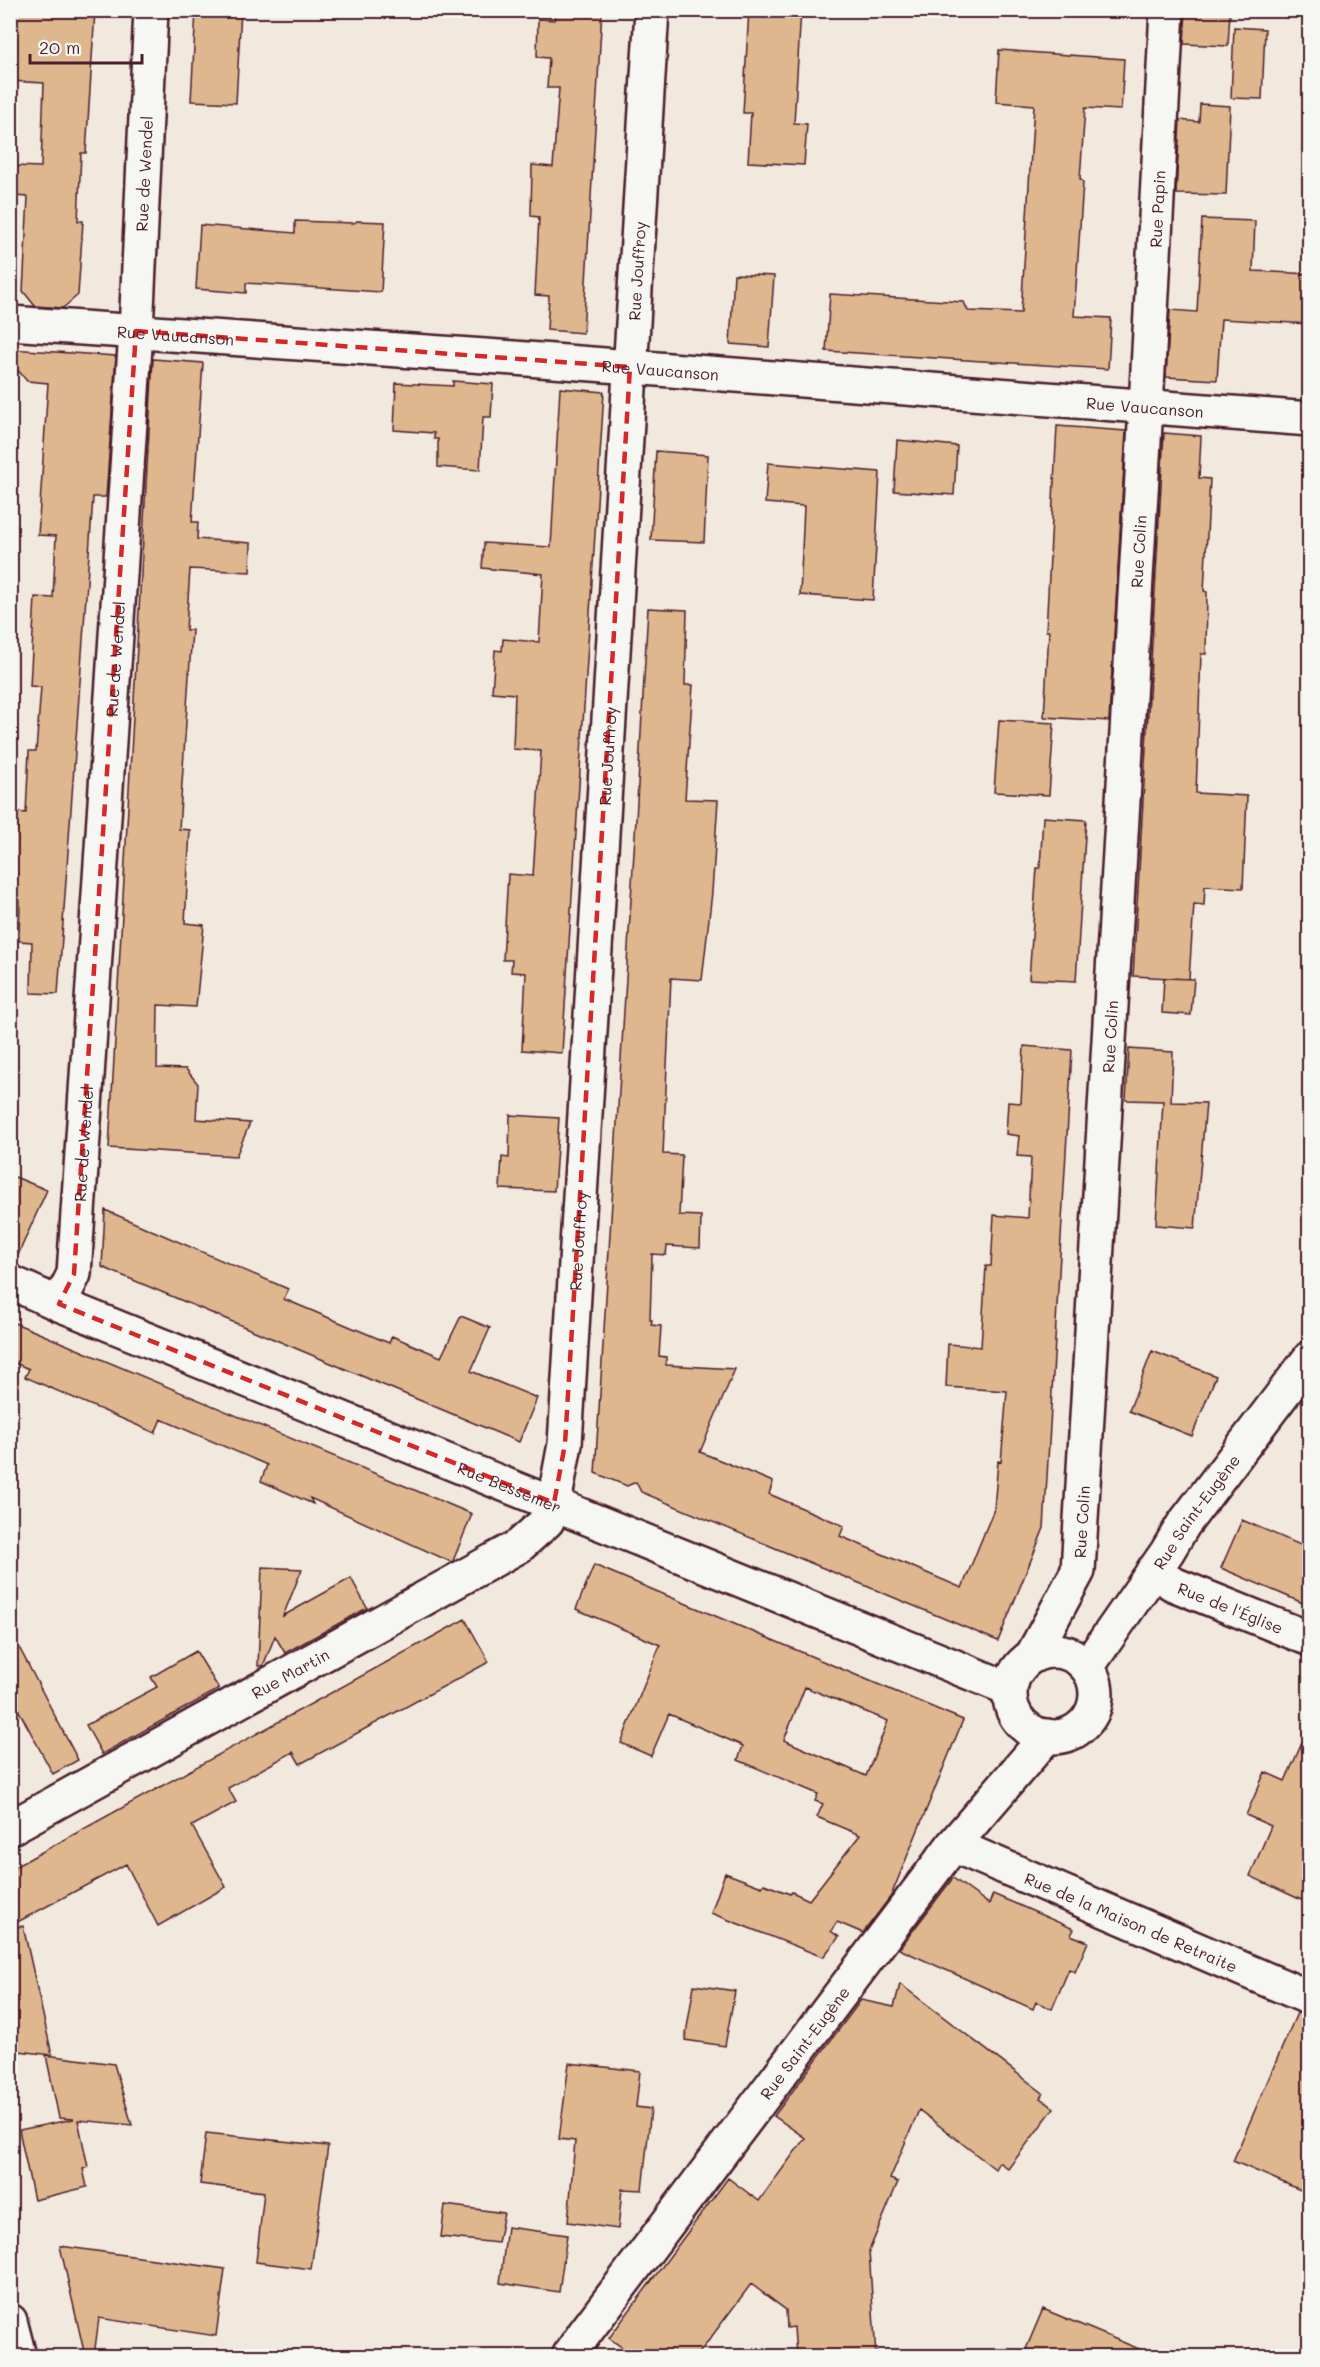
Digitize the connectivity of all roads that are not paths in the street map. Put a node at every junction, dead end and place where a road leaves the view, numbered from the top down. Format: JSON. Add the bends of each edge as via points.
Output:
{"nodes":[{"id":1,"x":151,"y":10,"type":"edge"},
{"id":2,"x":652,"y":10,"type":"edge"},
{"id":3,"x":1167,"y":10,"type":"edge"},
{"id":4,"x":10,"y":323,"type":"edge"},
{"id":5,"x":136,"y":331,"type":"junction"},
{"id":6,"x":630,"y":367,"type":"junction"},
{"id":7,"x":1146,"y":406,"type":"junction"},
{"id":8,"x":1310,"y":419,"type":"edge"},
{"id":9,"x":10,"y":1282,"type":"edge"},
{"id":10,"x":59,"y":1304,"type":"junction"},
{"id":11,"x":1310,"y":1358,"type":"edge"},
{"id":12,"x":554,"y":1503,"type":"junction"},
{"id":13,"x":1153,"y":1571,"type":"junction"},
{"id":14,"x":1310,"y":1638,"type":"edge"},
{"id":15,"x":1032,"y":1656,"type":"junction"},
{"id":16,"x":1087,"y":1667,"type":"junction"},
{"id":17,"x":1010,"y":1689,"type":"junction"},
{"id":18,"x":1047,"y":1736,"type":"junction"},
{"id":19,"x":10,"y":1828,"type":"edge"},
{"id":20,"x":953,"y":1845,"type":"junction"},
{"id":21,"x":1310,"y":1998,"type":"edge"},
{"id":22,"x":10,"y":2321,"type":"edge"},
{"id":23,"x":19,"y":2356,"type":"edge"},
{"id":24,"x":569,"y":2356,"type":"edge"}],
"edges":[{"from":1,"to":5,"type":"street","name":"Rue de Wendel"},
{"from":2,"to":6,"type":"street","name":"Rue Jouffroy"},
{"from":3,"to":7,"type":"street","name":"Rue Papin"},
{"from":4,"to":5,"type":"street","name":"Rue Vaucanson"},
{"from":5,"to":6,"type":"street","name":"Rue Vaucanson"},
{"from":5,"to":10,"type":"street","name":"Rue de Wendel","via":[[74,1274]]},
{"from":6,"to":7,"type":"street","name":"Rue Vaucanson"},
{"from":6,"to":12,"type":"street","name":"Rue Jouffroy","via":[[565,1444]]},
{"from":7,"to":8,"type":"street","name":"Rue Vaucanson"},
{"from":7,"to":15,"type":"street","name":"Rue Colin","via":[[1078,1571]]},
{"from":9,"to":10,"type":"street","name":"Rue Bessemer"},
{"from":10,"to":12,"type":"street","name":"Rue Bessemer"},
{"from":11,"to":13,"type":"street","name":"Rue Saint-Eugène","via":[[1183,1525]]},
{"from":12,"to":17,"type":"street","name":"Rue Bessemer"},
{"from":12,"to":19,"type":"street","name":"Rue Martin","via":[[547,1521],[519,1546]]},
{"from":13,"to":14,"type":"street","name":"Rue de l'Église","via":[[1173,1584]]},
{"from":13,"to":16,"type":"street","name":"Rue Saint-Eugène"},
{"from":15,"to":16,"type":"street","via":[[1062,1651]]},
{"from":15,"to":17,"type":"street","via":[[1020,1666]]},
{"from":16,"to":18,"type":"street","via":[[1096,1697],[1092,1712],[1075,1730]]},
{"from":17,"to":18,"type":"street","via":[[1017,1718],[1028,1729]]},
{"from":18,"to":20,"type":"street","name":"Rue Saint-Eugène"},
{"from":20,"to":21,"type":"street","name":"Rue de la Maison de Retraite"},
{"from":20,"to":24,"type":"street","name":"Rue Saint-Eugène"},
{"from":22,"to":23,"type":"street"}]}
